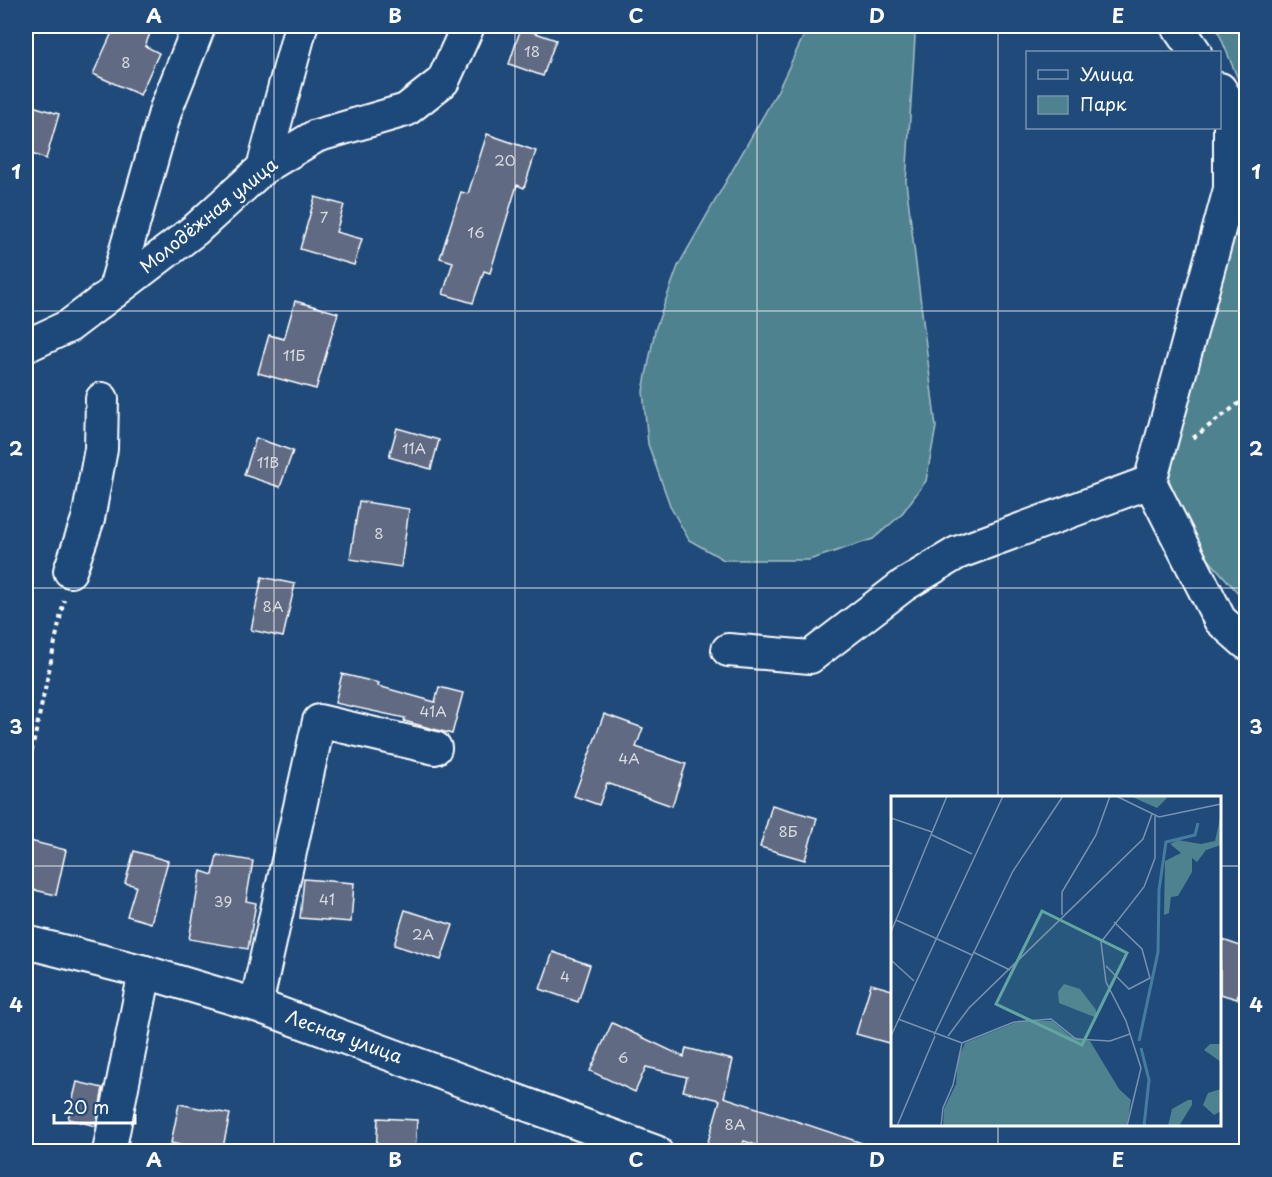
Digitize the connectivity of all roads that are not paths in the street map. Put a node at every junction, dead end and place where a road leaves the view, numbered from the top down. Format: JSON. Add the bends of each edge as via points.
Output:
{"nodes":[{"id":1,"x":199,"y":26,"type":"edge"},
{"id":2,"x":299,"y":26,"type":"edge"},
{"id":3,"x":468,"y":26,"type":"edge"},
{"id":4,"x":1177,"y":26,"type":"edge"},
{"id":5,"x":1194,"y":51,"type":"edge"},
{"id":6,"x":1221,"y":91,"type":"edge"},
{"id":7,"x":263,"y":168,"type":"junction"},
{"id":8,"x":114,"y":292,"type":"junction"},
{"id":9,"x":26,"y":346,"type":"edge"},
{"id":10,"x":102,"y":399,"type":"dead end"},
{"id":11,"x":1150,"y":482,"type":"junction"},
{"id":12,"x":70,"y":571,"type":"road end"},
{"id":13,"x":1246,"y":643,"type":"edge"},
{"id":14,"x":728,"y":650,"type":"dead end"},
{"id":15,"x":435,"y":748,"type":"dead end"},
{"id":16,"x":26,"y":942,"type":"edge"},
{"id":17,"x":145,"y":972,"type":"junction"},
{"id":18,"x":256,"y":1005,"type":"junction"},
{"id":19,"x":109,"y":1152,"type":"edge"},
{"id":20,"x":656,"y":1152,"type":"edge"}],
"edges":[{"from":1,"to":8,"type":"street","via":[[166,109]]},
{"from":2,"to":7,"type":"street"},
{"from":3,"to":7,"type":"street","name":"Молодёжная улица","via":[[443,81],[406,110],[316,136]]},
{"from":4,"to":5,"type":"street"},
{"from":6,"to":11,"type":"street","via":[[1230,105],[1230,189]]},
{"from":7,"to":8,"type":"street","name":"Молодёжная улица","via":[[195,230]]},
{"from":8,"to":9,"type":"street","name":"Молодёжная улица","via":[[69,326]]},
{"from":10,"to":12,"type":"street","via":[[101,449],[88,519]]},
{"from":11,"to":13,"type":"street","via":[[1220,620]]},
{"from":11,"to":14,"type":"street","via":[[957,553],[904,585],[810,657]]},
{"from":15,"to":18,"type":"street","via":[[319,721]]},
{"from":16,"to":17,"type":"street","name":"Лесная улица"},
{"from":17,"to":18,"type":"street","name":"Лесная улица"},
{"from":17,"to":19,"type":"street"},
{"from":18,"to":20,"type":"street","name":"Лесная улица"}]}
